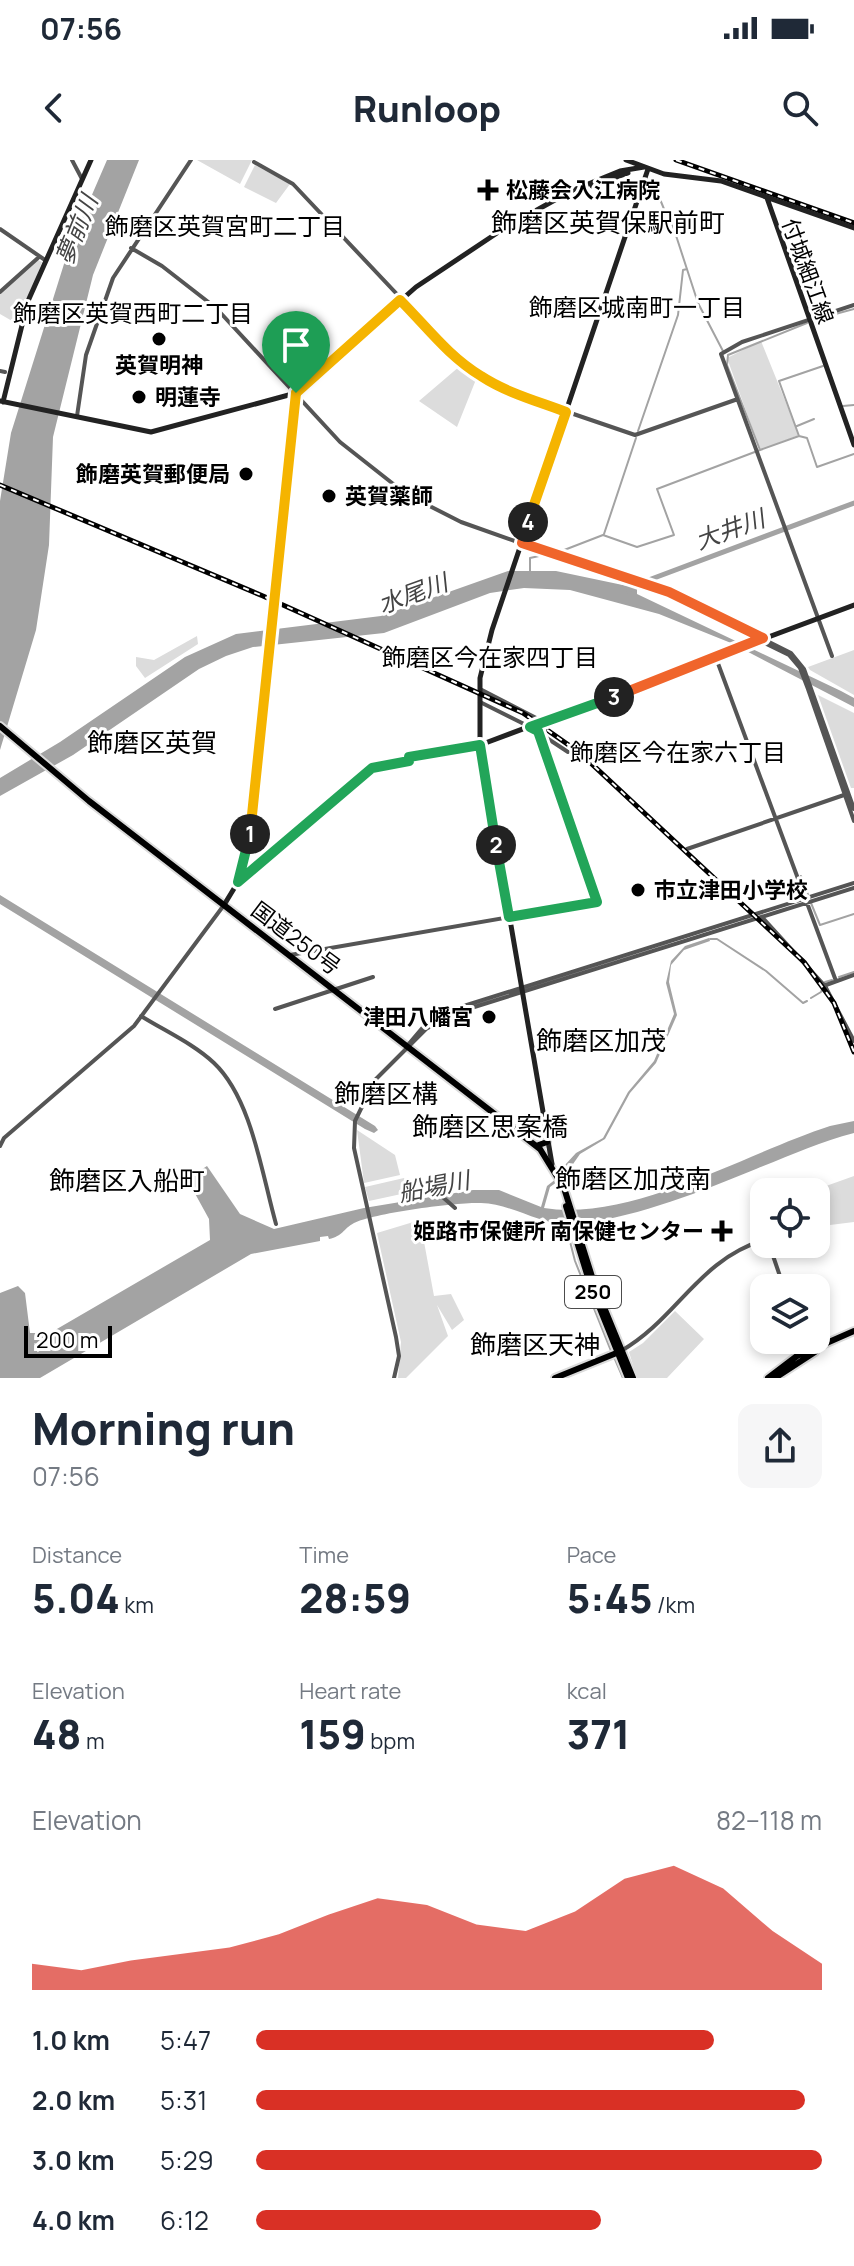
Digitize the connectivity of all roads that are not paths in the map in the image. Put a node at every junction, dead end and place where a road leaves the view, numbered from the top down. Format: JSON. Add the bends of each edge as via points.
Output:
{"nodes":[{"id":1,"x":72,"y":160,"type":"edge"},
{"id":2,"x":91,"y":160,"type":"edge"},
{"id":3,"x":191,"y":160,"type":"edge"},
{"id":4,"x":625,"y":160,"type":"edge"},
{"id":5,"x":254,"y":162,"type":"dead end"},
{"id":6,"x":646,"y":168,"type":"junction"},
{"id":7,"x":620,"y":171,"type":"junction"},
{"id":8,"x":82,"y":180,"type":"junction"},
{"id":9,"x":568,"y":193,"type":"junction"},
{"id":10,"x":767,"y":198,"type":"junction"},
{"id":11,"x":854,"y":228,"type":"edge"},
{"id":12,"x":0,"y":229,"type":"edge"},
{"id":13,"x":131,"y":248,"type":"junction"},
{"id":14,"x":42,"y":258,"type":"junction"},
{"id":15,"x":0,"y":292,"type":"edge"},
{"id":16,"x":400,"y":300,"type":"junction"},
{"id":17,"x":854,"y":305,"type":"edge"},
{"id":18,"x":809,"y":318,"type":"junction"},
{"id":19,"x":296,"y":393,"type":"junction"},
{"id":20,"x":735,"y":400,"type":"junction"},
{"id":21,"x":3,"y":402,"type":"edge"},
{"id":22,"x":566,"y":412,"type":"junction"},
{"id":23,"x":76,"y":418,"type":"junction"},
{"id":24,"x":854,"y":445,"type":"edge"},
{"id":25,"x":522,"y":543,"type":"junction"},
{"id":26,"x":854,"y":605,"type":"edge"},
{"id":27,"x":817,"y":618,"type":"junction"},
{"id":28,"x":758,"y":640,"type":"junction"},
{"id":29,"x":832,"y":656,"type":"dead end"},
{"id":30,"x":716,"y":658,"type":"junction"},
{"id":31,"x":810,"y":688,"type":"junction"},
{"id":32,"x":480,"y":689,"type":"junction"},
{"id":33,"x":479,"y":701,"type":"junction"},
{"id":34,"x":544,"y":722,"type":"junction"},
{"id":35,"x":0,"y":726,"type":"edge"},
{"id":36,"x":530,"y":727,"type":"junction"},
{"id":37,"x":538,"y":731,"type":"junction"},
{"id":38,"x":480,"y":745,"type":"junction"},
{"id":39,"x":568,"y":752,"type":"dead end"},
{"id":40,"x":845,"y":795,"type":"junction"},
{"id":41,"x":854,"y":809,"type":"edge"},
{"id":42,"x":776,"y":818,"type":"junction"},
{"id":43,"x":854,"y":821,"type":"edge"},
{"id":44,"x":687,"y":849,"type":"dead end"},
{"id":45,"x":238,"y":882,"type":"junction"},
{"id":46,"x":854,"y":886,"type":"edge"},
{"id":47,"x":806,"y":901,"type":"junction"},
{"id":48,"x":224,"y":905,"type":"junction"},
{"id":49,"x":509,"y":917,"type":"junction"},
{"id":50,"x":762,"y":917,"type":"junction"},
{"id":51,"x":289,"y":955,"type":"junction"},
{"id":52,"x":854,"y":975,"type":"edge"},
{"id":53,"x":373,"y":977,"type":"dead end"},
{"id":54,"x":836,"y":981,"type":"junction"},
{"id":55,"x":825,"y":986,"type":"junction"},
{"id":56,"x":334,"y":989,"type":"junction"},
{"id":57,"x":521,"y":990,"type":"junction"},
{"id":58,"x":275,"y":1009,"type":"dead end"},
{"id":59,"x":141,"y":1016,"type":"junction"},
{"id":60,"x":854,"y":1041,"type":"edge"},
{"id":61,"x":407,"y":1046,"type":"junction"},
{"id":62,"x":547,"y":1142,"type":"junction"},
{"id":63,"x":0,"y":1146,"type":"edge"},
{"id":64,"x":536,"y":1146,"type":"junction"},
{"id":65,"x":551,"y":1167,"type":"junction"},
{"id":66,"x":437,"y":1192,"type":"dead end"},
{"id":67,"x":455,"y":1208,"type":"dead end"},
{"id":68,"x":276,"y":1224,"type":"dead end"},
{"id":69,"x":750,"y":1246,"type":"edge"},
{"id":70,"x":851,"y":1332,"type":"edge"},
{"id":71,"x":830,"y":1342,"type":"edge"},
{"id":72,"x":616,"y":1353,"type":"junction"},
{"id":73,"x":806,"y":1354,"type":"joint"},
{"id":74,"x":394,"y":1378,"type":"edge"},
{"id":75,"x":555,"y":1378,"type":"edge"},
{"id":76,"x":630,"y":1378,"type":"edge"},
{"id":77,"x":768,"y":1378,"type":"edge"},
{"id":78,"x":775,"y":1378,"type":"edge"}],
"edges":[{"from":1,"to":8,"type":"street"},
{"from":2,"to":8,"type":"main road"},
{"from":3,"to":13,"type":"street"},
{"from":4,"to":6,"type":"main road"},
{"from":4,"to":7,"type":"main road"},
{"from":5,"to":16,"type":"street","via":[[293,184]]},
{"from":6,"to":7,"type":"main road"},
{"from":6,"to":9,"type":"main road"},
{"from":6,"to":10,"type":"main road","via":[[710,178]]},
{"from":6,"to":22,"type":"main road"},
{"from":7,"to":9,"type":"main road"},
{"from":8,"to":14,"type":"main road"},
{"from":9,"to":16,"type":"main road","via":[[521,217]]},
{"from":10,"to":11,"type":"main road"},
{"from":10,"to":18,"type":"main road","name":"付城細江線"},
{"from":12,"to":14,"type":"street"},
{"from":13,"to":19,"type":"street","via":[[201,295]]},
{"from":13,"to":23,"type":"street","via":[[95,325]]},
{"from":14,"to":15,"type":"street"},
{"from":14,"to":21,"type":"main road"},
{"from":16,"to":19,"type":"main road"},
{"from":16,"to":22,"type":"street","via":[[481,376]]},
{"from":17,"to":18,"type":"street"},
{"from":18,"to":20,"type":"street","via":[[724,350],[722,360]]},
{"from":18,"to":24,"type":"main road","name":"付城細江線"},
{"from":19,"to":23,"type":"main road","via":[[157,432]]},
{"from":19,"to":25,"type":"street","via":[[351,452],[390,484],[440,512]]},
{"from":19,"to":45,"type":"street","via":[[247,852]]},
{"from":20,"to":22,"type":"street","via":[[635,435]]},
{"from":20,"to":27,"type":"street"},
{"from":21,"to":23,"type":"main road"},
{"from":22,"to":25,"type":"main road"},
{"from":25,"to":28,"type":"street","via":[[669,592]]},
{"from":25,"to":32,"type":"main road","via":[[485,653]]},
{"from":26,"to":27,"type":"main road"},
{"from":27,"to":28,"type":"main road"},
{"from":27,"to":29,"type":"street"},
{"from":28,"to":30,"type":"main road"},
{"from":28,"to":31,"type":"street","via":[[791,653]]},
{"from":30,"to":34,"type":"main road"},
{"from":30,"to":42,"type":"street"},
{"from":31,"to":40,"type":"street"},
{"from":31,"to":41,"type":"street"},
{"from":32,"to":33,"type":"main road"},
{"from":32,"to":34,"type":"street"},
{"from":33,"to":36,"type":"street"},
{"from":33,"to":38,"type":"main road"},
{"from":34,"to":36,"type":"main road"},
{"from":35,"to":48,"type":"main road","name":"国道250号","number":"250"},
{"from":36,"to":37,"type":"street"},
{"from":36,"to":38,"type":"main road"},
{"from":37,"to":39,"type":"street"},
{"from":37,"to":49,"type":"street","via":[[597,902]]},
{"from":38,"to":45,"type":"main road","via":[[372,768]]},
{"from":38,"to":49,"type":"main road"},
{"from":40,"to":42,"type":"street"},
{"from":40,"to":43,"type":"street"},
{"from":42,"to":44,"type":"street"},
{"from":42,"to":47,"type":"street"},
{"from":45,"to":48,"type":"main road"},
{"from":46,"to":47,"type":"street"},
{"from":47,"to":50,"type":"street"},
{"from":47,"to":54,"type":"street"},
{"from":47,"to":57,"type":"street"},
{"from":48,"to":51,"type":"main road","name":"国道250号","number":"250"},
{"from":48,"to":59,"type":"street"},
{"from":49,"to":51,"type":"street"},
{"from":49,"to":57,"type":"main road"},
{"from":50,"to":55,"type":"street"},
{"from":50,"to":57,"type":"street"},
{"from":51,"to":56,"type":"main road","name":"国道250号","number":"250"},
{"from":52,"to":54,"type":"street"},
{"from":53,"to":56,"type":"street"},
{"from":54,"to":55,"type":"street"},
{"from":55,"to":60,"type":"street"},
{"from":56,"to":58,"type":"street"},
{"from":56,"to":61,"type":"main road","name":"国道250号","number":"250"},
{"from":57,"to":61,"type":"street","via":[[440,1016]]},
{"from":57,"to":62,"type":"main road"},
{"from":59,"to":63,"type":"street"},
{"from":59,"to":68,"type":"street","via":[[208,1058],[230,1081]]},
{"from":61,"to":64,"type":"main road","name":"国道250号","number":"250"},
{"from":61,"to":74,"type":"street","via":[[364,1095],[355,1121],[354,1148],[399,1356]]},
{"from":62,"to":64,"type":"main road"},
{"from":62,"to":65,"type":"main road"},
{"from":64,"to":65,"type":"main road","name":"国道250号","number":"250"},
{"from":65,"to":72,"type":"main road","name":"国道250号","number":"250"},
{"from":66,"to":67,"type":"street"},
{"from":69,"to":72,"type":"street","via":[[722,1258],[642,1337]]},
{"from":70,"to":71,"type":"main road"},
{"from":72,"to":75,"type":"main road"},
{"from":72,"to":76,"type":"main road","name":"国道250号","number":"250"},
{"from":73,"to":77,"type":"main road"},
{"from":73,"to":78,"type":"main road"}]}
